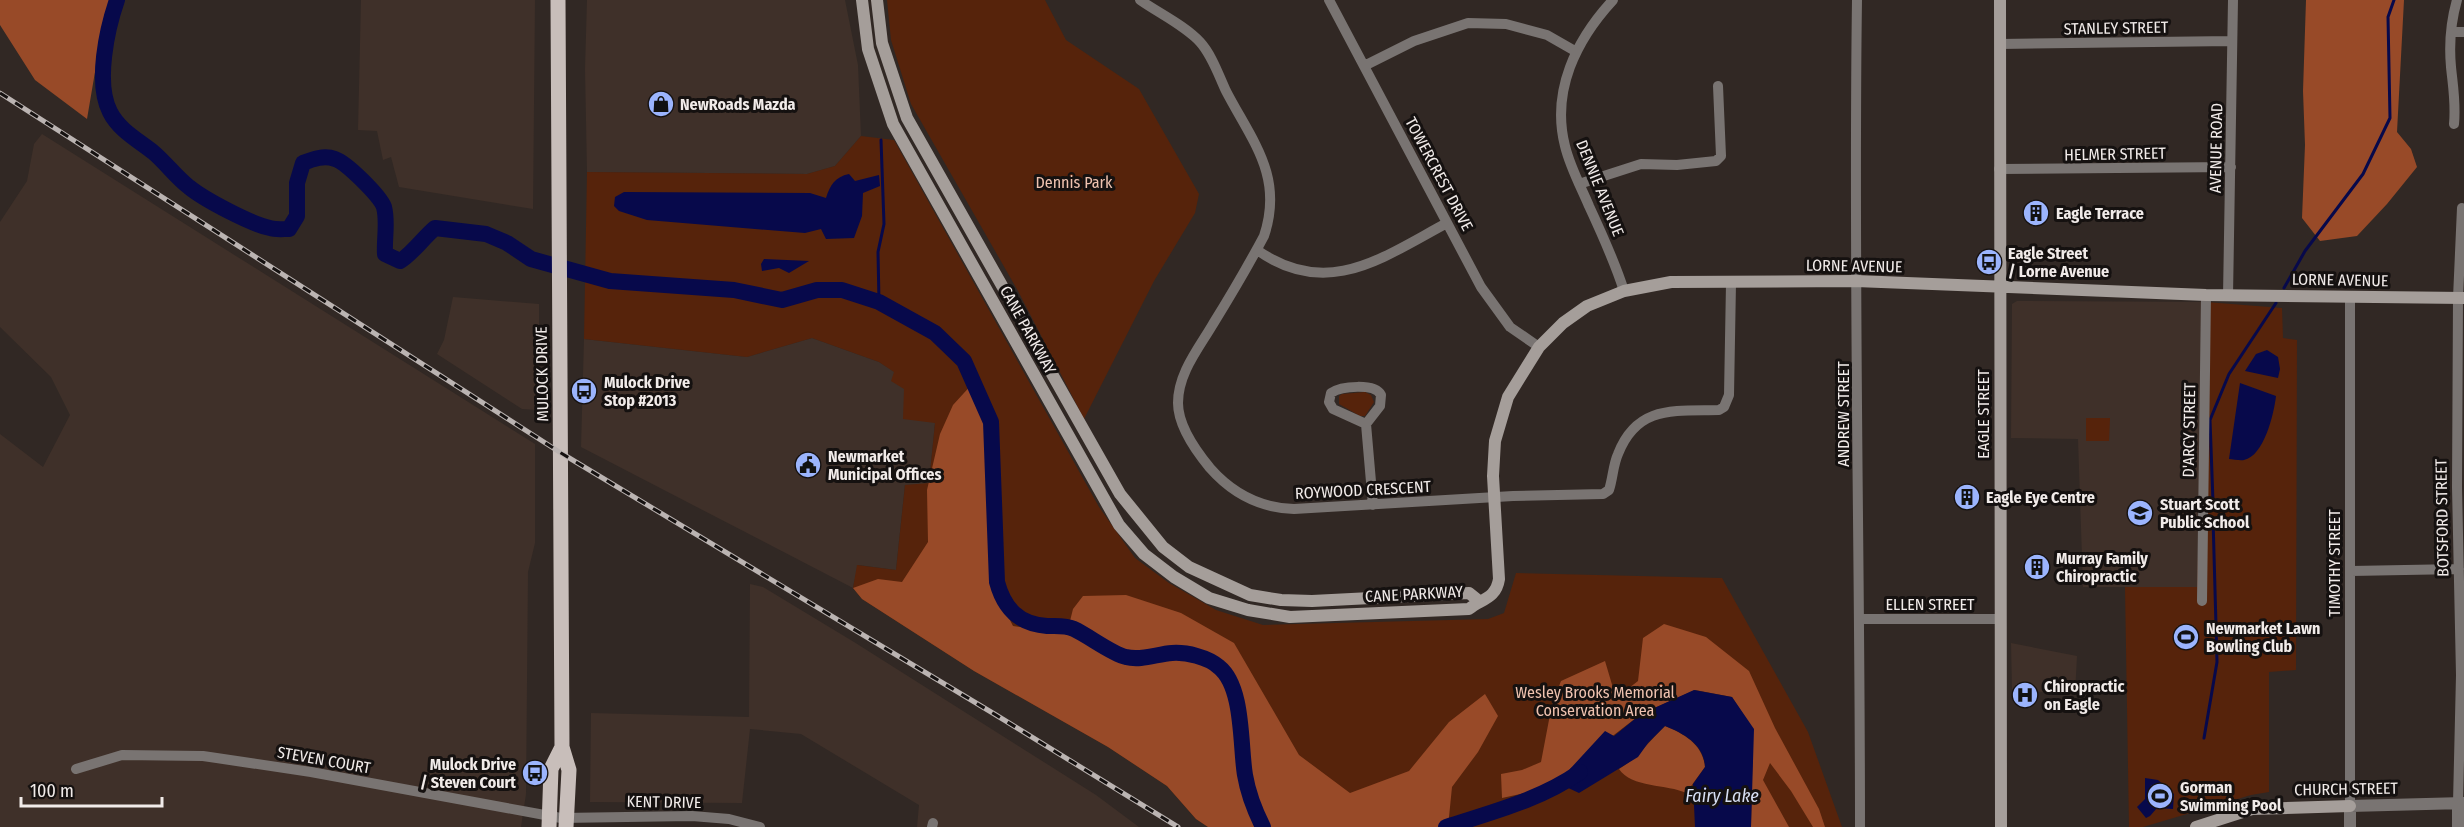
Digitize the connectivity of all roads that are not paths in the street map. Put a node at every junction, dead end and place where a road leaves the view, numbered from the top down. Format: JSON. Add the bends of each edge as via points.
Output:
{"nodes":[{"id":1,"x":558,"y":0,"type":"edge"},
{"id":2,"x":862,"y":0,"type":"edge"},
{"id":3,"x":877,"y":0,"type":"edge"},
{"id":4,"x":1140,"y":0,"type":"edge"},
{"id":5,"x":1329,"y":0,"type":"edge"},
{"id":6,"x":1612,"y":0,"type":"edge"},
{"id":7,"x":1857,"y":0,"type":"edge"},
{"id":8,"x":2000,"y":0,"type":"edge"},
{"id":9,"x":2233,"y":0,"type":"edge"},
{"id":10,"x":2457,"y":0,"type":"edge"},
{"id":11,"x":2452,"y":32,"type":"junction"},
{"id":12,"x":2464,"y":32,"type":"edge"},
{"id":13,"x":2232,"y":41,"type":"junction"},
{"id":14,"x":2000,"y":44,"type":"junction"},
{"id":15,"x":1575,"y":51,"type":"junction"},
{"id":16,"x":1364,"y":66,"type":"junction"},
{"id":17,"x":1718,"y":86,"type":"dead end"},
{"id":18,"x":2454,"y":124,"type":"dead end"},
{"id":19,"x":2231,"y":167,"type":"junction"},
{"id":20,"x":1999,"y":169,"type":"junction"},
{"id":21,"x":1579,"y":184,"type":"junction"},
{"id":22,"x":2462,"y":208,"type":"dead end"},
{"id":23,"x":1447,"y":223,"type":"junction"},
{"id":24,"x":1257,"y":250,"type":"junction"},
{"id":25,"x":1856,"y":282,"type":"junction"},
{"id":26,"x":1731,"y":283,"type":"junction"},
{"id":27,"x":1999,"y":287,"type":"junction"},
{"id":28,"x":1624,"y":291,"type":"junction"},
{"id":29,"x":2206,"y":295,"type":"junction"},
{"id":30,"x":2228,"y":296,"type":"junction"},
{"id":31,"x":2350,"y":298,"type":"junction"},
{"id":32,"x":2461,"y":298,"type":"edge"},
{"id":33,"x":1539,"y":347,"type":"junction"},
{"id":34,"x":1366,"y":424,"type":"junction"},
{"id":35,"x":1495,"y":497,"type":"junction"},
{"id":36,"x":1373,"y":505,"type":"junction"},
{"id":37,"x":2459,"y":569,"type":"junction"},
{"id":38,"x":2351,"y":571,"type":"junction"},
{"id":39,"x":1479,"y":601,"type":"junction"},
{"id":40,"x":2202,"y":601,"type":"dead end"},
{"id":41,"x":2000,"y":619,"type":"junction"},
{"id":42,"x":1860,"y":620,"type":"junction"},
{"id":43,"x":2462,"y":675,"type":"edge"},
{"id":44,"x":562,"y":747,"type":"junction"},
{"id":45,"x":76,"y":769,"type":"dead end"},
{"id":46,"x":2461,"y":803,"type":"edge"},
{"id":47,"x":2350,"y":806,"type":"junction"},
{"id":48,"x":549,"y":821,"type":"edge"},
{"id":49,"x":566,"y":822,"type":"edge"},
{"id":50,"x":760,"y":827,"type":"edge"},
{"id":51,"x":1860,"y":827,"type":"edge"},
{"id":52,"x":2001,"y":827,"type":"edge"},
{"id":53,"x":2196,"y":827,"type":"edge"},
{"id":54,"x":2350,"y":827,"type":"edge"},
{"id":55,"x":2458,"y":827,"type":"edge"}],
"edges":[{"from":1,"to":44,"type":"main road","name":"MULOCK DRIVE"},
{"from":2,"to":39,"type":"main road","name":"CANE PARKWAY","via":[[868,49],[893,124],[1119,525],[1144,554],[1209,598],[1290,617],[1469,609]]},
{"from":3,"to":39,"type":"main road","name":"CANE PARKWAY","via":[[882,43],[907,118],[1120,494],[1163,547],[1189,567],[1250,595],[1312,602],[1469,593]]},
{"from":4,"to":24,"type":"street","name":"ROYWOOD CRESCENT","via":[[1201,43],[1259,151],[1272,198],[1268,224]]},
{"from":5,"to":16,"type":"street","name":"TOWERCREST DRIVE"},
{"from":6,"to":15,"type":"street","name":"DENNIE AVENUE"},
{"from":7,"to":25,"type":"street","name":"ANDREW STREET"},
{"from":8,"to":14,"type":"main road","name":"EAGLE STREET"},
{"from":9,"to":13,"type":"street","name":"AVENUE ROAD"},
{"from":10,"to":11,"type":"street"},
{"from":11,"to":12,"type":"street"},
{"from":11,"to":18,"type":"street"},
{"from":13,"to":14,"type":"street","name":"STANLEY STREET"},
{"from":13,"to":19,"type":"street","name":"AVENUE ROAD"},
{"from":14,"to":20,"type":"main road","name":"EAGLE STREET"},
{"from":15,"to":16,"type":"street","via":[[1547,35],[1506,24],[1468,22],[1414,41]]},
{"from":15,"to":21,"type":"street","name":"DENNIE AVENUE","via":[[1561,111],[1565,148]]},
{"from":16,"to":23,"type":"street","name":"TOWERCREST DRIVE"},
{"from":17,"to":21,"type":"street","via":[[1721,156],[1716,161],[1641,164]]},
{"from":19,"to":20,"type":"street","name":"HELMER STREET"},
{"from":19,"to":30,"type":"street","name":"AVENUE ROAD"},
{"from":20,"to":27,"type":"main road","name":"EAGLE STREET"},
{"from":21,"to":28,"type":"street","name":"DENNIE AVENUE"},
{"from":22,"to":32,"type":"street","name":"BOTSFORD STREET"},
{"from":23,"to":24,"type":"street","via":[[1370,264],[1336,273],[1295,268]]},
{"from":23,"to":33,"type":"street","name":"TOWERCREST DRIVE","via":[[1493,306],[1510,327]]},
{"from":24,"to":36,"type":"street","name":"ROYWOOD CRESCENT","via":[[1183,375],[1178,404],[1186,431],[1220,478],[1255,501],[1294,509]]},
{"from":25,"to":26,"type":"main road","name":"LORNE AVENUE"},
{"from":25,"to":27,"type":"main road","name":"LORNE AVENUE"},
{"from":25,"to":42,"type":"street","name":"ANDREW STREET"},
{"from":26,"to":28,"type":"main road","name":"LORNE AVENUE","via":[[1671,282]]},
{"from":26,"to":35,"type":"street","name":"ROYWOOD CRESCENT","via":[[1729,395],[1724,407],[1664,411],[1640,421],[1617,455],[1609,490],[1603,494]]},
{"from":27,"to":29,"type":"main road","name":"LORNE AVENUE"},
{"from":27,"to":41,"type":"main road","name":"EAGLE STREET"},
{"from":28,"to":33,"type":"main road","name":"LORNE AVENUE","via":[[1587,306]]},
{"from":29,"to":30,"type":"main road","name":"LORNE AVENUE"},
{"from":29,"to":40,"type":"street","name":"D'ARCY STREET"},
{"from":30,"to":31,"type":"main road","name":"LORNE AVENUE"},
{"from":31,"to":32,"type":"main road","name":"LORNE AVENUE"},
{"from":31,"to":38,"type":"street","name":"TIMOTHY STREET"},
{"from":32,"to":37,"type":"street","name":"BOTSFORD STREET"},
{"from":33,"to":35,"type":"main road","name":"LORNE AVENUE","via":[[1508,397],[1502,417],[1495,441]]},
{"from":34,"to":34,"type":"street","via":[[1333,409],[1329,402],[1332,393],[1341,389],[1378,389],[1381,402]]},
{"from":34,"to":36,"type":"street"},
{"from":35,"to":36,"type":"street","name":"ROYWOOD CRESCENT"},
{"from":35,"to":39,"type":"main road","name":"LORNE AVENUE","via":[[1499,579],[1495,593]]},
{"from":37,"to":38,"type":"street"},
{"from":37,"to":43,"type":"street","name":"BOTSFORD STREET"},
{"from":38,"to":47,"type":"street","name":"TIMOTHY STREET"},
{"from":41,"to":42,"type":"street","name":"ELLEN STREET"},
{"from":41,"to":52,"type":"main road","name":"EAGLE STREET"},
{"from":42,"to":51,"type":"street","name":"ANDREW STREET"},
{"from":43,"to":46,"type":"street","name":"BOTSFORD STREET"},
{"from":44,"to":48,"type":"main road","name":"MULOCK DRIVE","via":[[551,769]]},
{"from":44,"to":49,"type":"main road","name":"MULOCK DRIVE","via":[[569,770]]},
{"from":45,"to":48,"type":"street","name":"STEVEN COURT","via":[[122,755],[203,756],[311,772]]},
{"from":46,"to":47,"type":"street","name":"CHURCH STREET"},
{"from":46,"to":55,"type":"street","name":"BOTSFORD STREET"},
{"from":47,"to":53,"type":"main road","name":"CHURCH STREET","via":[[2252,809]]},
{"from":47,"to":54,"type":"street","name":"TIMOTHY STREET"},
{"from":48,"to":49,"type":"street","name":"STEVEN COURT"},
{"from":49,"to":50,"type":"street","name":"KENT DRIVE","via":[[692,816]]}]}
